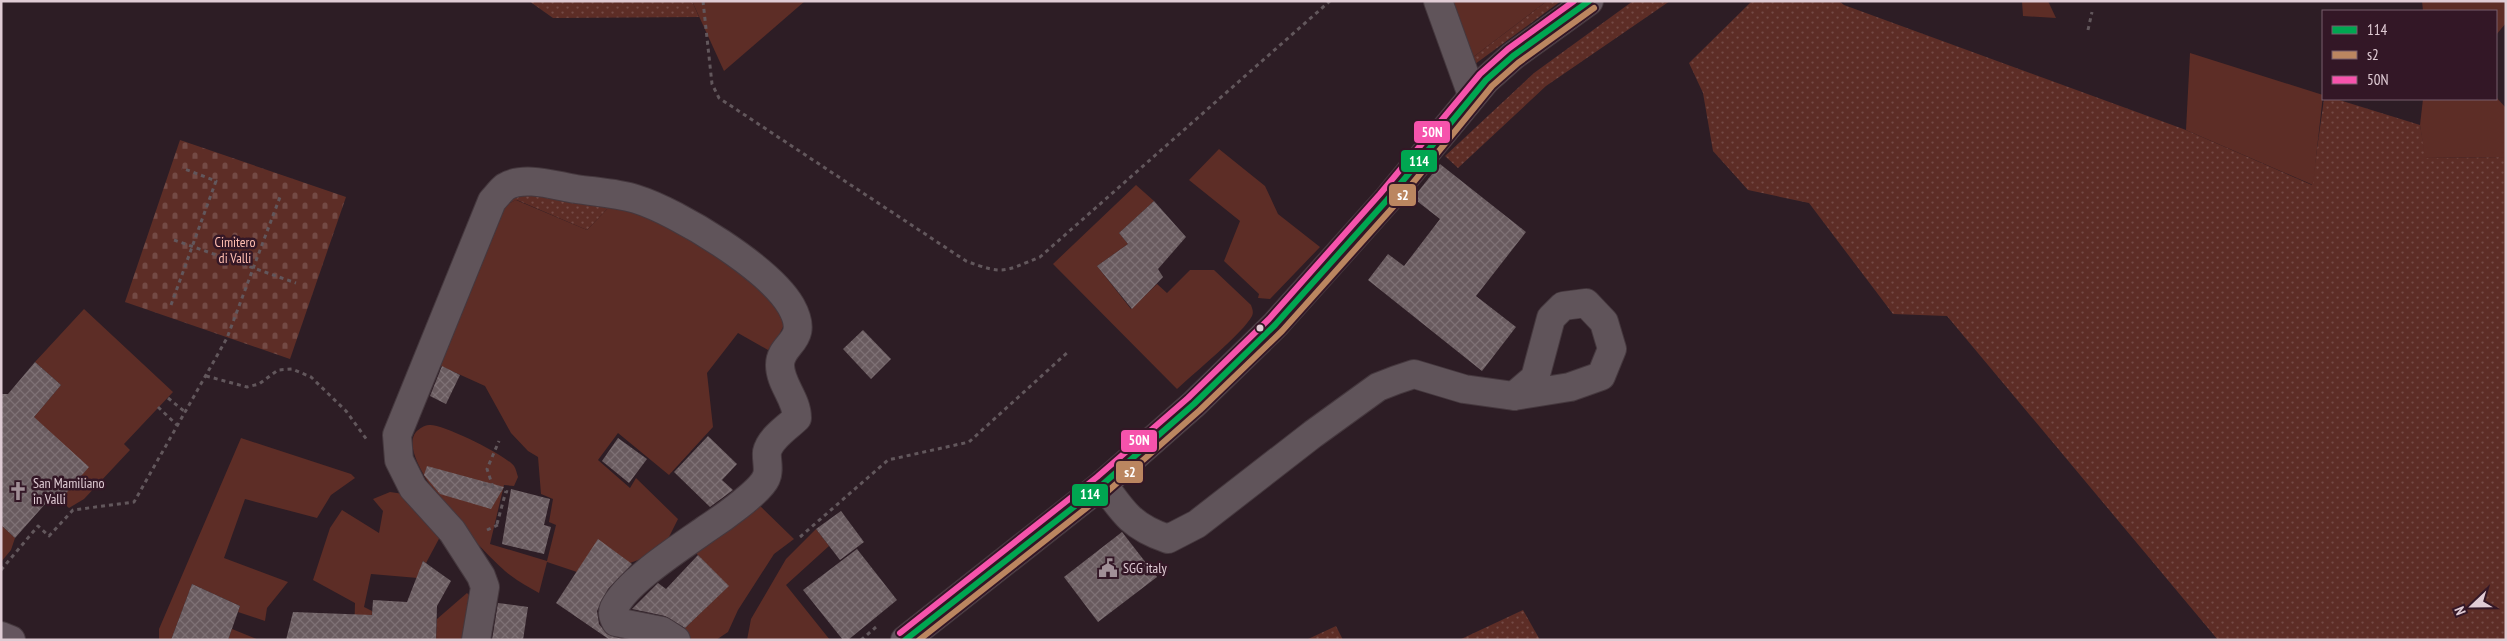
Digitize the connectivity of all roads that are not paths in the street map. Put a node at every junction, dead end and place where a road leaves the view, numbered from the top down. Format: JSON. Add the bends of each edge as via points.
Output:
{"nodes":[{"id":1,"x":1438,"y":1,"type":"edge"},
{"id":2,"x":1589,"y":1,"type":"edge"},
{"id":3,"x":1472,"y":95,"type":"junction"},
{"id":4,"x":1514,"y":396,"type":"dead end"},
{"id":5,"x":1103,"y":484,"type":"junction"},
{"id":6,"x":1,"y":636,"type":"edge"},
{"id":7,"x":11,"y":640,"type":"edge"},
{"id":8,"x":476,"y":640,"type":"edge"},
{"id":9,"x":676,"y":640,"type":"edge"},
{"id":10,"x":905,"y":640,"type":"edge"}],
"edges":[{"from":1,"to":3,"type":"street"},
{"from":2,"to":3,"type":"main road","via":[[1513,56]]},
{"from":3,"to":5,"type":"main road","via":[[1387,200],[1275,325],[1194,404]]},
{"from":4,"to":5,"type":"street","via":[[1464,389],[1414,374],[1378,387],[1197,524],[1168,539],[1146,532],[1133,522]]},
{"from":5,"to":10,"type":"main road"},
{"from":6,"to":7,"type":"main road"},
{"from":8,"to":9,"type":"street","via":[[485,587],[481,576],[452,532],[413,488],[399,460],[397,435],[492,201],[506,187],[531,182],[635,199],[662,208],[747,260],[776,286],[798,322],[798,332],[780,362],[781,373],[797,408],[797,418],[771,443],[767,452],[767,477],[760,487],[717,522],[660,561],[614,609],[612,616],[616,622],[662,631]]}]}
